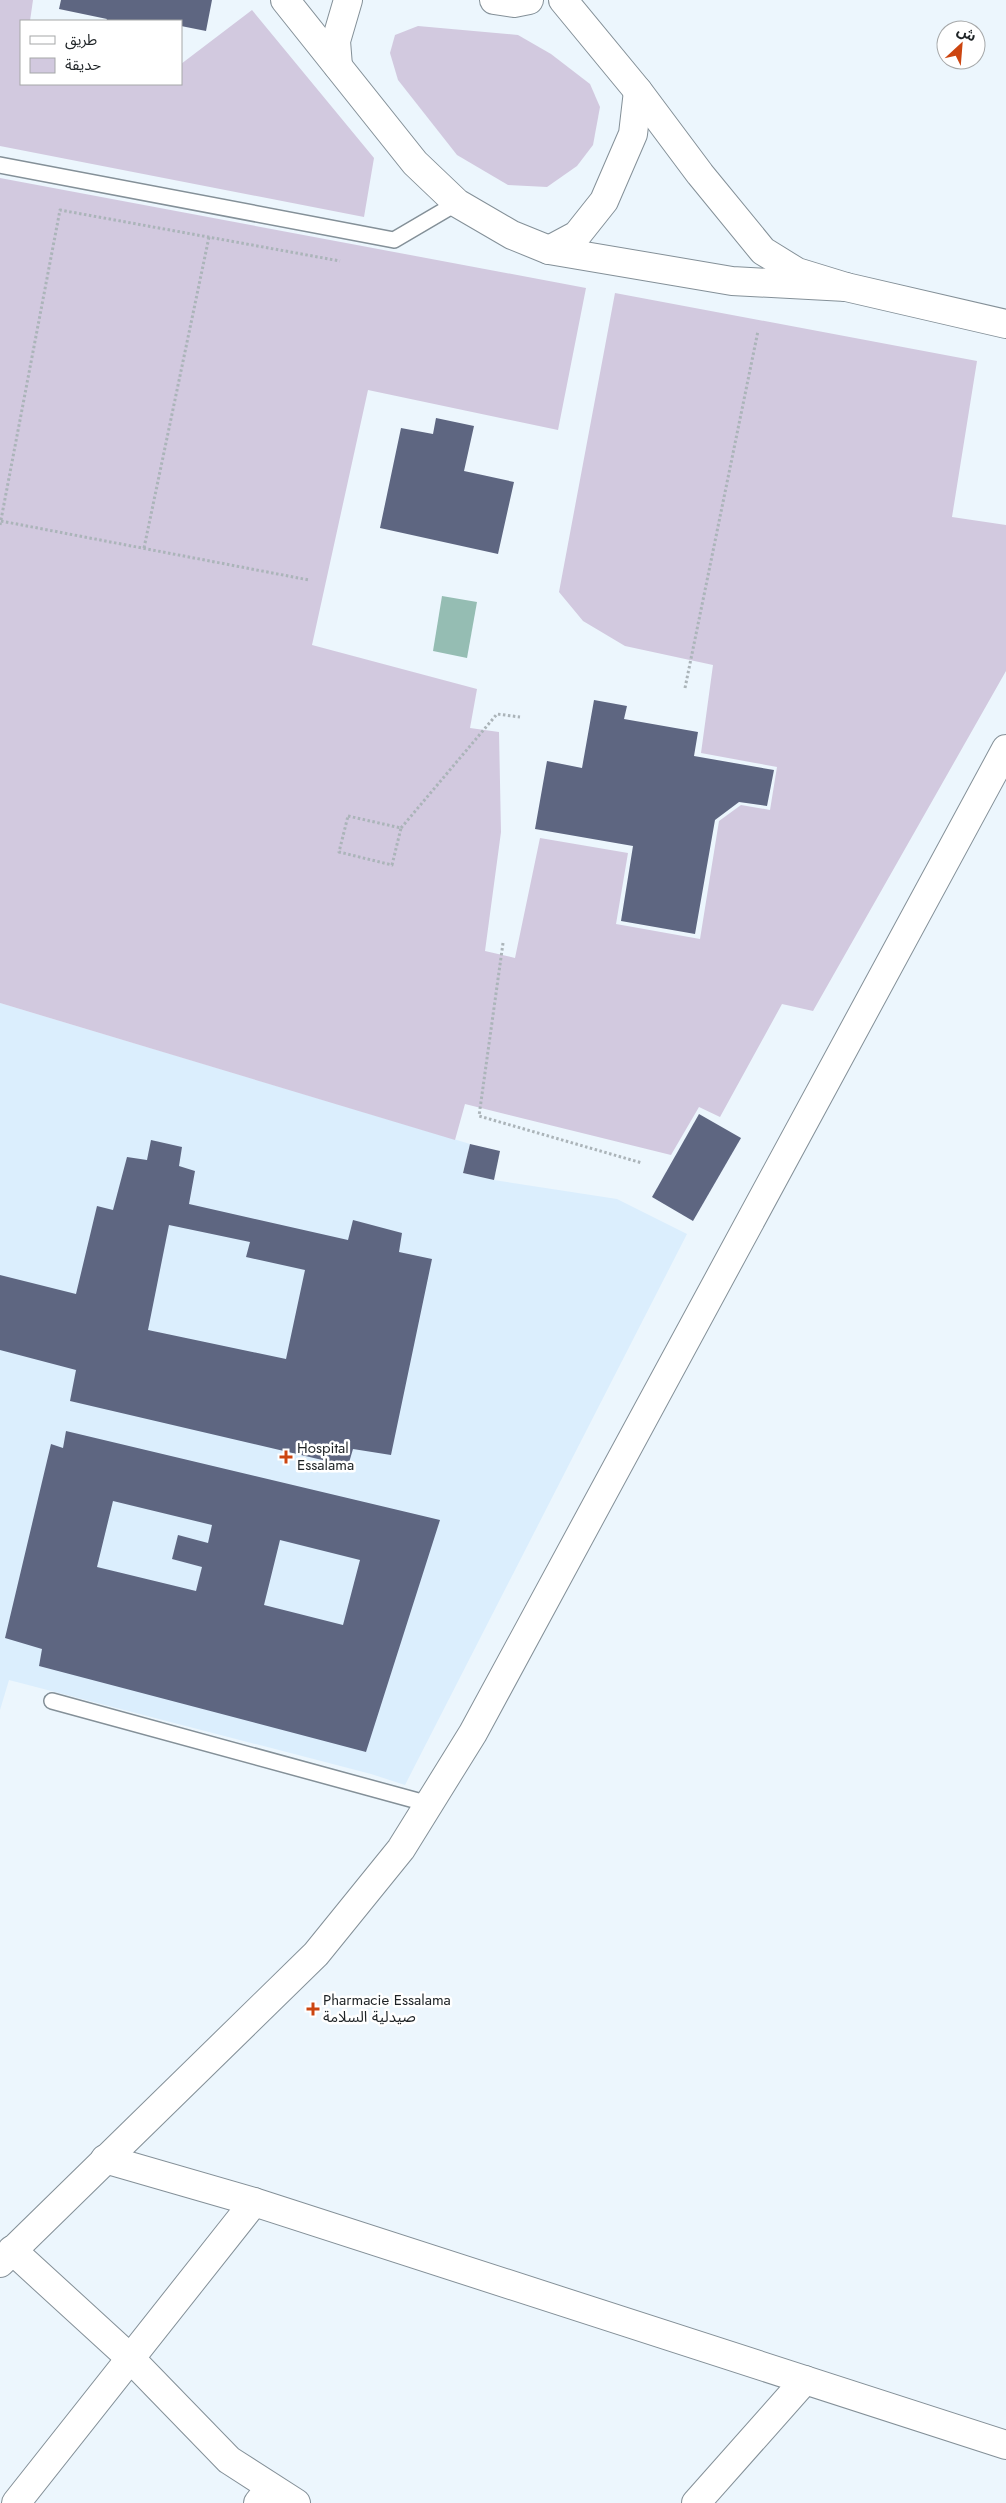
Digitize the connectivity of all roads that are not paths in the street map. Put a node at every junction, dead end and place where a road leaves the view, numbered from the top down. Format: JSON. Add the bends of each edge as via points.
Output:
{"nodes":[{"id":1,"x":285,"y":0,"type":"edge"},
{"id":2,"x":348,"y":0,"type":"edge"},
{"id":3,"x":494,"y":0,"type":"edge"},
{"id":4,"x":529,"y":0,"type":"edge"},
{"id":5,"x":563,"y":0,"type":"edge"},
{"id":6,"x":338,"y":66,"type":"junction"},
{"id":7,"x":638,"y":91,"type":"junction"},
{"id":8,"x":0,"y":164,"type":"edge"},
{"id":9,"x":456,"y":203,"type":"junction"},
{"id":10,"x":550,"y":250,"type":"junction"},
{"id":11,"x":846,"y":287,"type":"junction"},
{"id":12,"x":1006,"y":324,"type":"edge"},
{"id":13,"x":1006,"y":749,"type":"edge"},
{"id":14,"x":52,"y":1701,"type":"dead end"},
{"id":15,"x":429,"y":1804,"type":"junction"},
{"id":16,"x":105,"y":2159,"type":"junction"},
{"id":17,"x":254,"y":2202,"type":"junction"},
{"id":18,"x":4,"y":2253,"type":"edge"},
{"id":19,"x":130,"y":2358,"type":"junction"},
{"id":20,"x":805,"y":2380,"type":"junction"},
{"id":21,"x":1006,"y":2445,"type":"edge"},
{"id":22,"x":264,"y":2496,"type":"edge"},
{"id":23,"x":16,"y":2503,"type":"edge"},
{"id":24,"x":296,"y":2503,"type":"edge"},
{"id":25,"x":696,"y":2503,"type":"edge"}],
"edges":[{"from":1,"to":6,"type":"street"},
{"from":2,"to":6,"type":"street","via":[[336,41]]},
{"from":3,"to":4,"type":"street","via":[[514,3]]},
{"from":5,"to":7,"type":"street"},
{"from":6,"to":9,"type":"street","via":[[415,163]]},
{"from":7,"to":10,"type":"street","via":[[632,134],[604,201],[577,235]]},
{"from":7,"to":11,"type":"street","via":[[763,251],[797,272]]},
{"from":8,"to":9,"type":"lane","via":[[394,240]]},
{"from":9,"to":10,"type":"street","via":[[512,235]]},
{"from":10,"to":11,"type":"street","via":[[732,281]]},
{"from":11,"to":12,"type":"street"},
{"from":13,"to":15,"type":"street","via":[[473,1734]]},
{"from":14,"to":15,"type":"lane"},
{"from":15,"to":16,"type":"street","via":[[402,1848],[316,1954]]},
{"from":16,"to":17,"type":"street"},
{"from":16,"to":18,"type":"street"},
{"from":17,"to":19,"type":"street"},
{"from":17,"to":20,"type":"street"},
{"from":18,"to":19,"type":"street"},
{"from":19,"to":22,"type":"street"},
{"from":19,"to":23,"type":"street"},
{"from":20,"to":21,"type":"street"},
{"from":20,"to":25,"type":"street"},
{"from":22,"to":24,"type":"street"}]}
